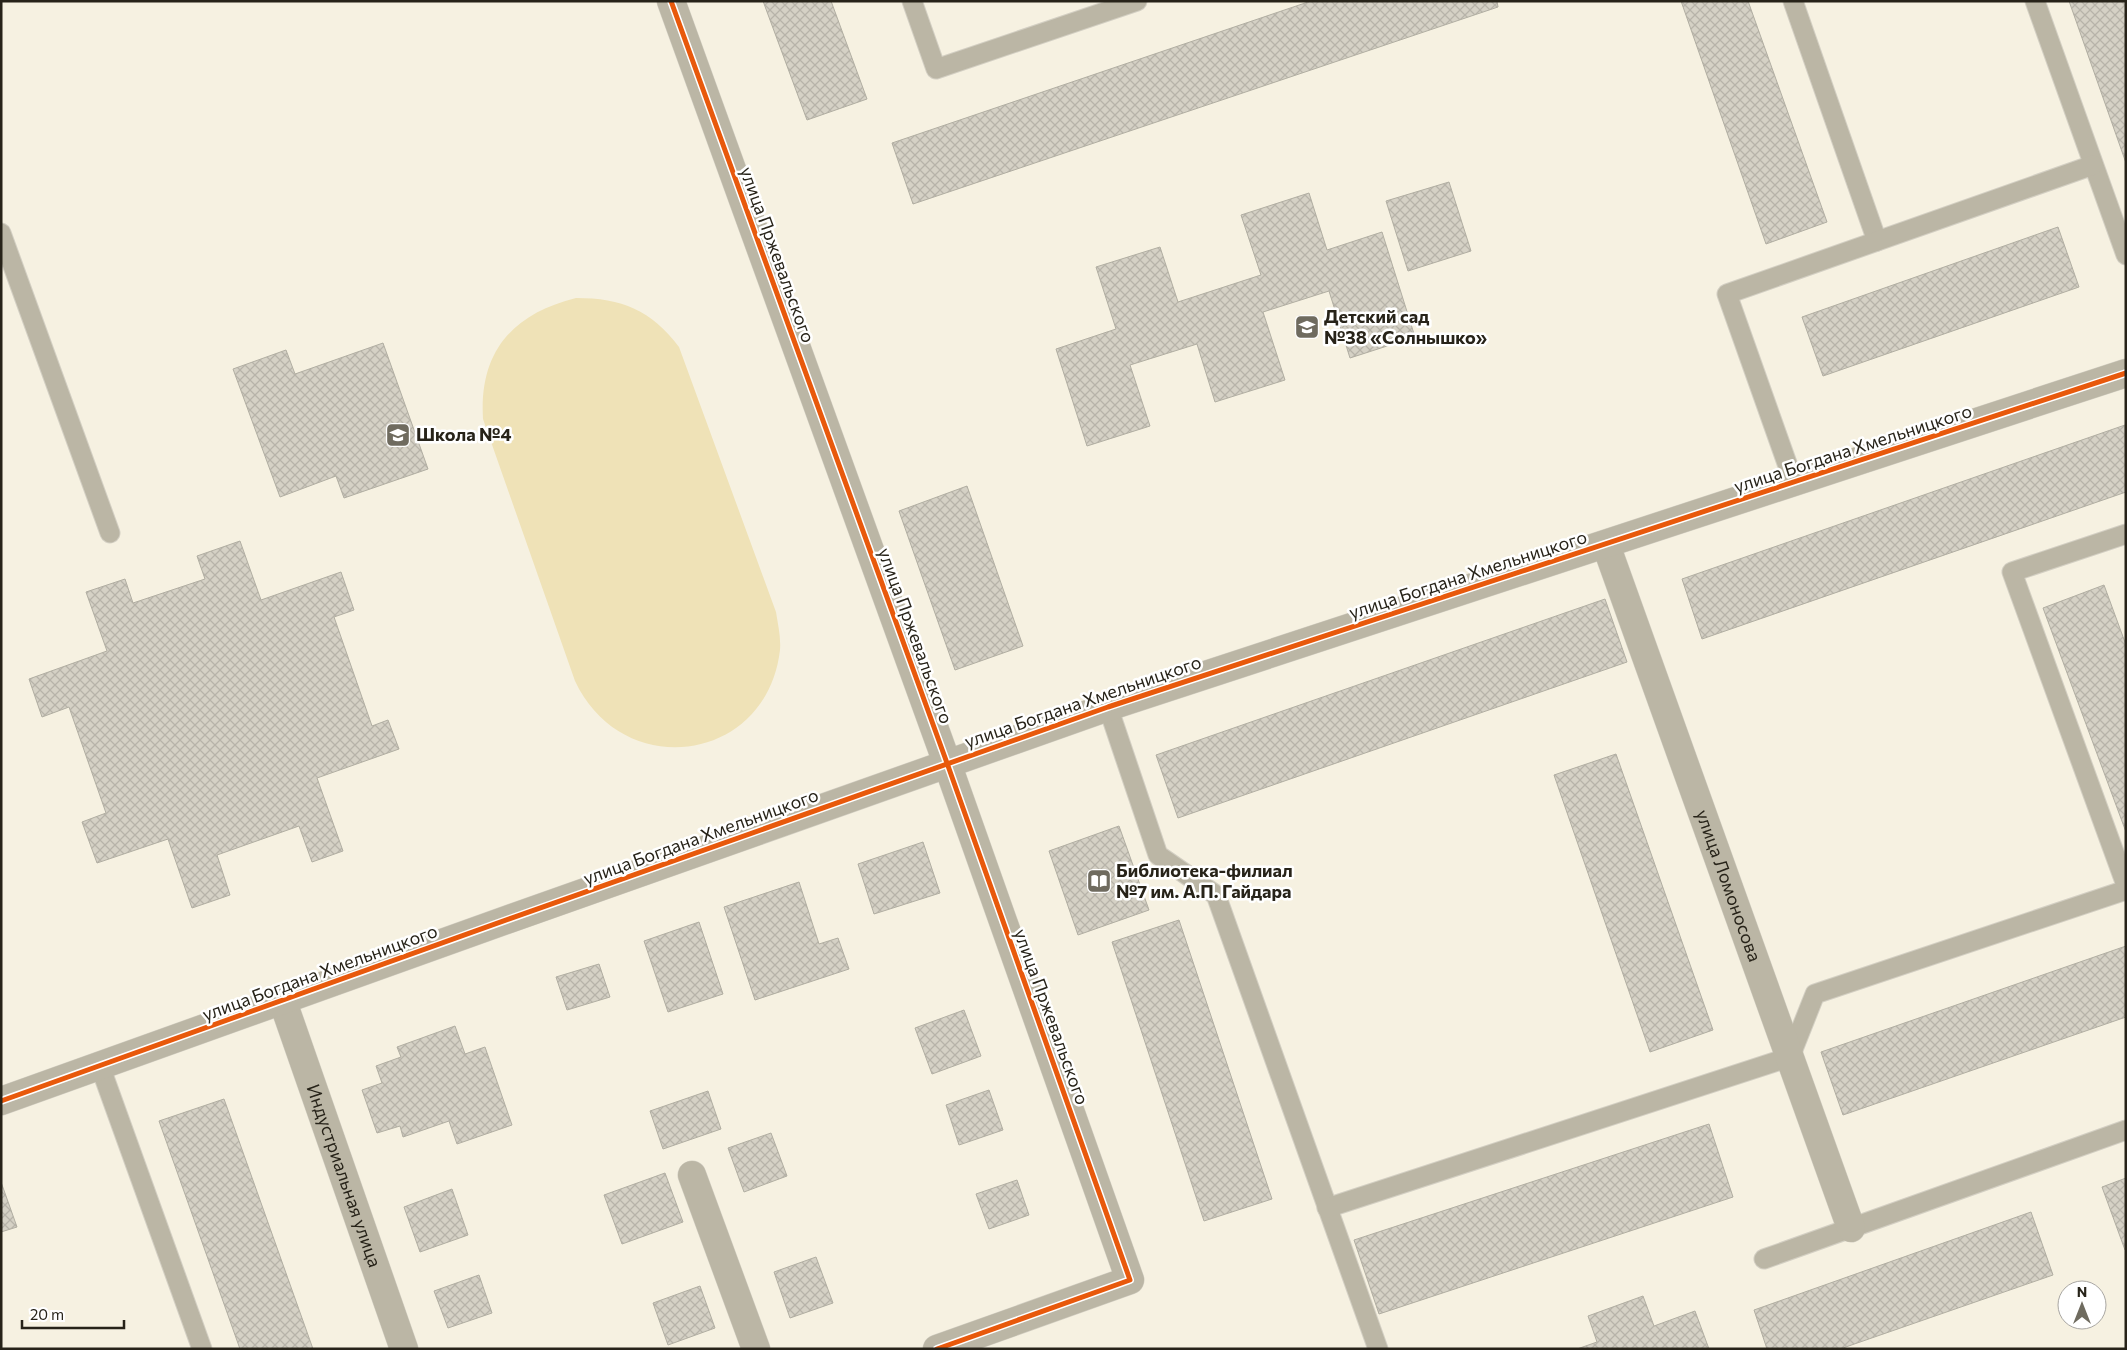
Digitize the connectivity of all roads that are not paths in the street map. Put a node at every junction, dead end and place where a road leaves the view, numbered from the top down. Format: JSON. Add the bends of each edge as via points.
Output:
{"nodes":[{"id":1,"x":671,"y":1,"type":"edge"},
{"id":2,"x":912,"y":1,"type":"edge"},
{"id":3,"x":1137,"y":1,"type":"edge"},
{"id":4,"x":1793,"y":1,"type":"edge"},
{"id":5,"x":2035,"y":1,"type":"edge"},
{"id":6,"x":2093,"y":165,"type":"junction"},
{"id":7,"x":1,"y":233,"type":"edge"},
{"id":8,"x":1877,"y":241,"type":"junction"},
{"id":9,"x":2126,"y":255,"type":"edge"},
{"id":10,"x":2126,"y":373,"type":"edge"},
{"id":11,"x":1794,"y":483,"type":"junction"},
{"id":12,"x":110,"y":533,"type":"dead end"},
{"id":13,"x":2126,"y":534,"type":"edge"},
{"id":14,"x":1606,"y":545,"type":"junction"},
{"id":15,"x":1108,"y":707,"type":"junction"},
{"id":16,"x":947,"y":763,"type":"junction"},
{"id":17,"x":2126,"y":885,"type":"edge"},
{"id":18,"x":2126,"y":890,"type":"edge"},
{"id":19,"x":282,"y":1002,"type":"junction"},
{"id":20,"x":1790,"y":1057,"type":"junction"},
{"id":21,"x":100,"y":1066,"type":"junction"},
{"id":22,"x":1,"y":1101,"type":"edge"},
{"id":23,"x":2126,"y":1130,"type":"edge"},
{"id":24,"x":692,"y":1175,"type":"dead end"},
{"id":25,"x":1328,"y":1208,"type":"junction"},
{"id":26,"x":1851,"y":1228,"type":"junction"},
{"id":27,"x":1764,"y":1259,"type":"dead end"},
{"id":28,"x":202,"y":1349,"type":"edge"},
{"id":29,"x":404,"y":1349,"type":"edge"},
{"id":30,"x":756,"y":1349,"type":"edge"},
{"id":31,"x":937,"y":1349,"type":"edge"},
{"id":32,"x":1378,"y":1349,"type":"edge"}],
"edges":[{"from":1,"to":16,"type":"street","name":"улица Пржевальского"},
{"from":2,"to":3,"type":"lane","via":[[936,69]]},
{"from":4,"to":8,"type":"lane"},
{"from":5,"to":6,"type":"lane"},
{"from":6,"to":8,"type":"lane"},
{"from":6,"to":9,"type":"lane"},
{"from":7,"to":12,"type":"lane"},
{"from":8,"to":11,"type":"lane","via":[[1727,294]]},
{"from":10,"to":11,"type":"street","name":"улица Богдана Хмельницкого"},
{"from":11,"to":14,"type":"street","name":"улица Богдана Хмельницкого"},
{"from":13,"to":17,"type":"lane","via":[[2012,572]]},
{"from":14,"to":15,"type":"street","name":"улица Богдана Хмельницкого"},
{"from":14,"to":20,"type":"street","name":"улица Ломоносова"},
{"from":15,"to":16,"type":"street","name":"улица Богдана Хмельницкого"},
{"from":15,"to":25,"type":"lane","via":[[1158,855],[1216,896]]},
{"from":16,"to":19,"type":"street","name":"улица Богдана Хмельницкого"},
{"from":16,"to":31,"type":"street","name":"улица Пржевальского","via":[[1130,1280]]},
{"from":18,"to":20,"type":"lane","via":[[1815,994]]},
{"from":19,"to":21,"type":"street","name":"улица Богдана Хмельницкого"},
{"from":19,"to":29,"type":"street","name":"Индустриальная улица"},
{"from":20,"to":25,"type":"lane"},
{"from":20,"to":26,"type":"street","name":"улица Ломоносова"},
{"from":21,"to":22,"type":"street","name":"улица Богдана Хмельницкого"},
{"from":21,"to":28,"type":"lane"},
{"from":23,"to":26,"type":"lane"},
{"from":24,"to":30,"type":"street"},
{"from":25,"to":32,"type":"lane"},
{"from":26,"to":27,"type":"lane"}]}
